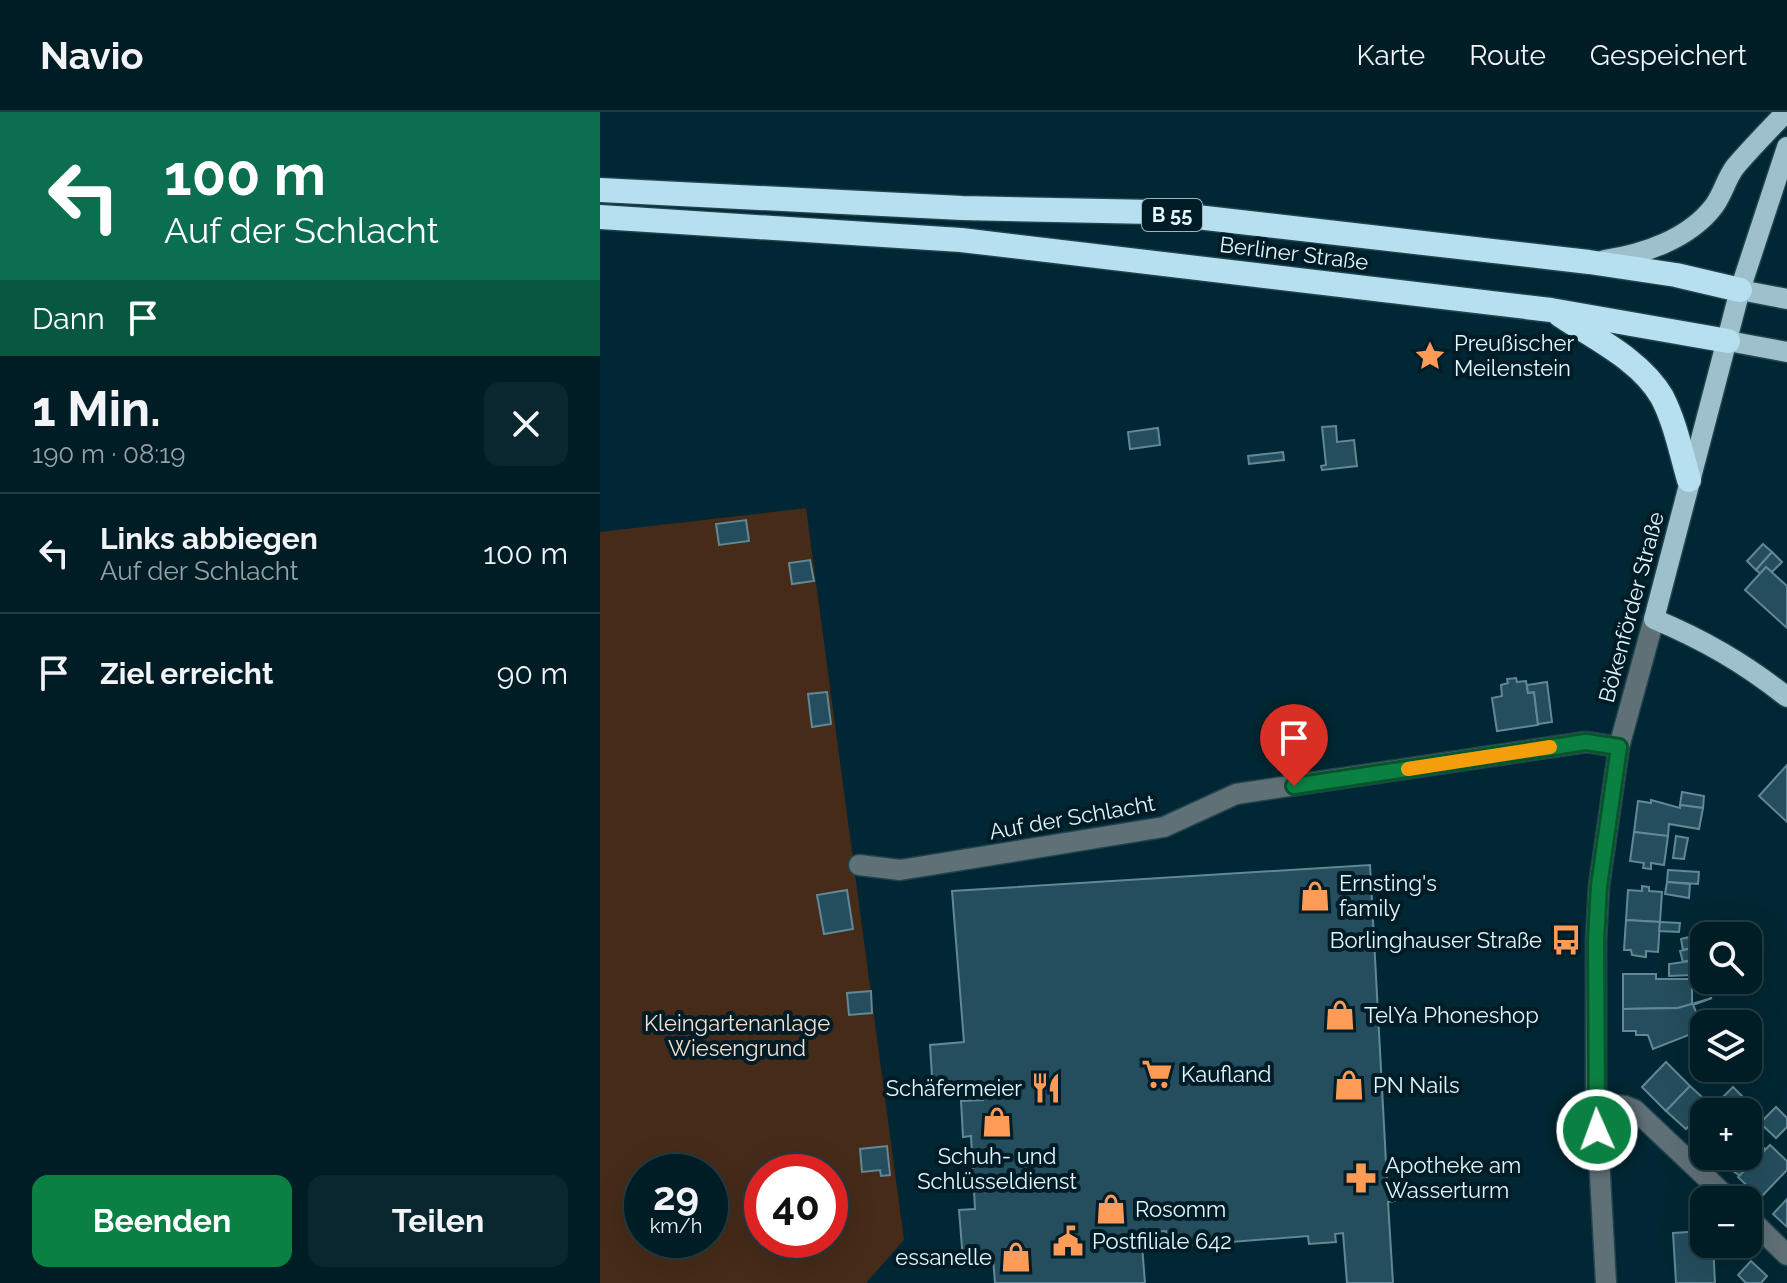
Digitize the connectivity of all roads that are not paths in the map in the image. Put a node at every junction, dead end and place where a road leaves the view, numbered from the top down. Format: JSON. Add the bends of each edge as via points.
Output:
{"nodes":[{"id":1,"x":1786,"y":112,"type":"edge"},
{"id":2,"x":1787,"y":147,"type":"edge"},
{"id":3,"x":600,"y":190,"type":"edge"},
{"id":4,"x":600,"y":217,"type":"edge"},
{"id":5,"x":1589,"y":262,"type":"junction"},
{"id":6,"x":1740,"y":290,"type":"junction"},
{"id":7,"x":1787,"y":299,"type":"edge"},
{"id":8,"x":1551,"y":310,"type":"junction"},
{"id":9,"x":1728,"y":341,"type":"junction"},
{"id":10,"x":1787,"y":352,"type":"edge"},
{"id":11,"x":1689,"y":480,"type":"junction"},
{"id":12,"x":1654,"y":619,"type":"junction"},
{"id":13,"x":1787,"y":697,"type":"edge"},
{"id":14,"x":1619,"y":747,"type":"junction"},
{"id":15,"x":859,"y":865,"type":"dead end"},
{"id":16,"x":1596,"y":1103,"type":"junction"},
{"id":17,"x":1715,"y":1186,"type":"edge"},
{"id":18,"x":1762,"y":1231,"type":"edge"},
{"id":19,"x":1787,"y":1255,"type":"edge"},
{"id":20,"x":1606,"y":1283,"type":"edge"}],
"edges":[{"from":1,"to":5,"type":"main road","via":[[1733,170],[1714,206],[1693,226],[1660,246]]},
{"from":2,"to":6,"type":"main road","name":"Bökenförder Straße"},
{"from":3,"to":5,"type":"highway","name":"Berliner Straße","number":"B 55","via":[[1153,212]]},
{"from":4,"to":8,"type":"highway","name":"Berliner Straße","number":"B 55","via":[[961,240]]},
{"from":5,"to":6,"type":"highway","name":"Berliner Straße","number":"B 55"},
{"from":6,"to":7,"type":"main road","name":"Berliner Straße","number":"B 55"},
{"from":6,"to":9,"type":"main road","name":"Bökenförder Straße"},
{"from":8,"to":9,"type":"highway","name":"Berliner Straße","number":"B 55"},
{"from":8,"to":11,"type":"highway","via":[[1645,374],[1673,423]]},
{"from":9,"to":10,"type":"main road","name":"Berliner Straße","number":"B 55"},
{"from":9,"to":11,"type":"main road","name":"Bökenförder Straße"},
{"from":11,"to":12,"type":"main road","name":"Bökenförder Straße"},
{"from":12,"to":13,"type":"main road","via":[[1749,667]]},
{"from":12,"to":14,"type":"street","name":"Bökenförder Straße"},
{"from":14,"to":15,"type":"street","name":"Auf der Schlacht","via":[[1586,742],[1236,794],[1164,827],[900,870]]},
{"from":14,"to":16,"type":"street","name":"Bökenförder Straße","via":[[1596,926]]},
{"from":16,"to":17,"type":"street","via":[[1635,1110]]},
{"from":16,"to":20,"type":"street","name":"Bökenförder Straße"},
{"from":18,"to":19,"type":"street"}]}
